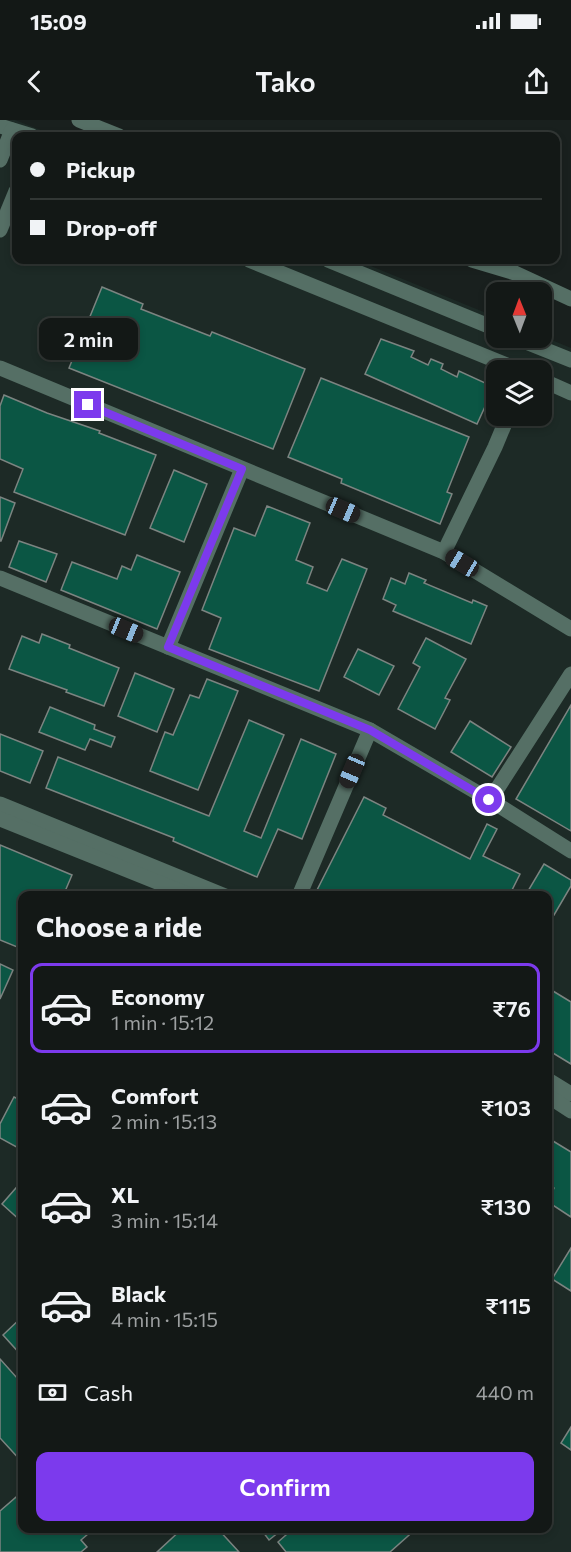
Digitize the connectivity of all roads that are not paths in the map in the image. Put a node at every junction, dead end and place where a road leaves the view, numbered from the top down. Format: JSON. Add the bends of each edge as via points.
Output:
{"nodes":[{"id":1,"x":79,"y":120,"type":"edge"},
{"id":2,"x":6,"y":128,"type":"edge"},
{"id":3,"x":109,"y":132,"type":"edge"},
{"id":4,"x":0,"y":160,"type":"edge"},
{"id":5,"x":12,"y":201,"type":"edge"},
{"id":6,"x":0,"y":230,"type":"edge"},
{"id":7,"x":259,"y":264,"type":"edge"},
{"id":8,"x":338,"y":264,"type":"edge"},
{"id":9,"x":485,"y":264,"type":"edge"},
{"id":10,"x":571,"y":299,"type":"edge"},
{"id":11,"x":486,"y":325,"type":"edge"},
{"id":12,"x":541,"y":348,"type":"edge"},
{"id":13,"x":494,"y":360,"type":"edge"},
{"id":14,"x":571,"y":360,"type":"edge"},
{"id":15,"x":0,"y":368,"type":"edge"},
{"id":16,"x":552,"y":384,"type":"edge"},
{"id":17,"x":571,"y":393,"type":"edge"},
{"id":18,"x":503,"y":426,"type":"edge"},
{"id":19,"x":242,"y":469,"type":"junction"},
{"id":20,"x":444,"y":552,"type":"junction"},
{"id":21,"x":0,"y":578,"type":"edge"},
{"id":22,"x":571,"y":629,"type":"edge"},
{"id":23,"x":168,"y":647,"type":"junction"},
{"id":24,"x":571,"y":674,"type":"edge"},
{"id":25,"x":370,"y":730,"type":"junction"},
{"id":26,"x":489,"y":800,"type":"junction"},
{"id":27,"x":0,"y":804,"type":"edge"},
{"id":28,"x":0,"y":819,"type":"edge"},
{"id":29,"x":571,"y":851,"type":"edge"},
{"id":30,"x":180,"y":891,"type":"edge"},
{"id":31,"x":213,"y":891,"type":"edge"},
{"id":32,"x":302,"y":891,"type":"edge"},
{"id":33,"x":552,"y":1083,"type":"edge"},
{"id":34,"x":571,"y":1095,"type":"edge"},
{"id":35,"x":552,"y":1099,"type":"edge"},
{"id":36,"x":571,"y":1111,"type":"edge"}],
"edges":[{"from":1,"to":3,"type":"street"},
{"from":2,"to":4,"type":"street"},
{"from":5,"to":6,"type":"street"},
{"from":7,"to":13,"type":"street"},
{"from":8,"to":11,"type":"street"},
{"from":9,"to":10,"type":"street"},
{"from":12,"to":14,"type":"street"},
{"from":15,"to":19,"type":"street"},
{"from":16,"to":17,"type":"street"},
{"from":18,"to":20,"type":"street"},
{"from":19,"to":20,"type":"street"},
{"from":19,"to":23,"type":"street"},
{"from":20,"to":22,"type":"street"},
{"from":21,"to":23,"type":"street"},
{"from":23,"to":25,"type":"street"},
{"from":24,"to":26,"type":"street"},
{"from":25,"to":26,"type":"street"},
{"from":25,"to":32,"type":"street"},
{"from":26,"to":29,"type":"street"},
{"from":27,"to":31,"type":"street"},
{"from":28,"to":30,"type":"street"},
{"from":33,"to":34,"type":"street"},
{"from":35,"to":36,"type":"street"}]}
